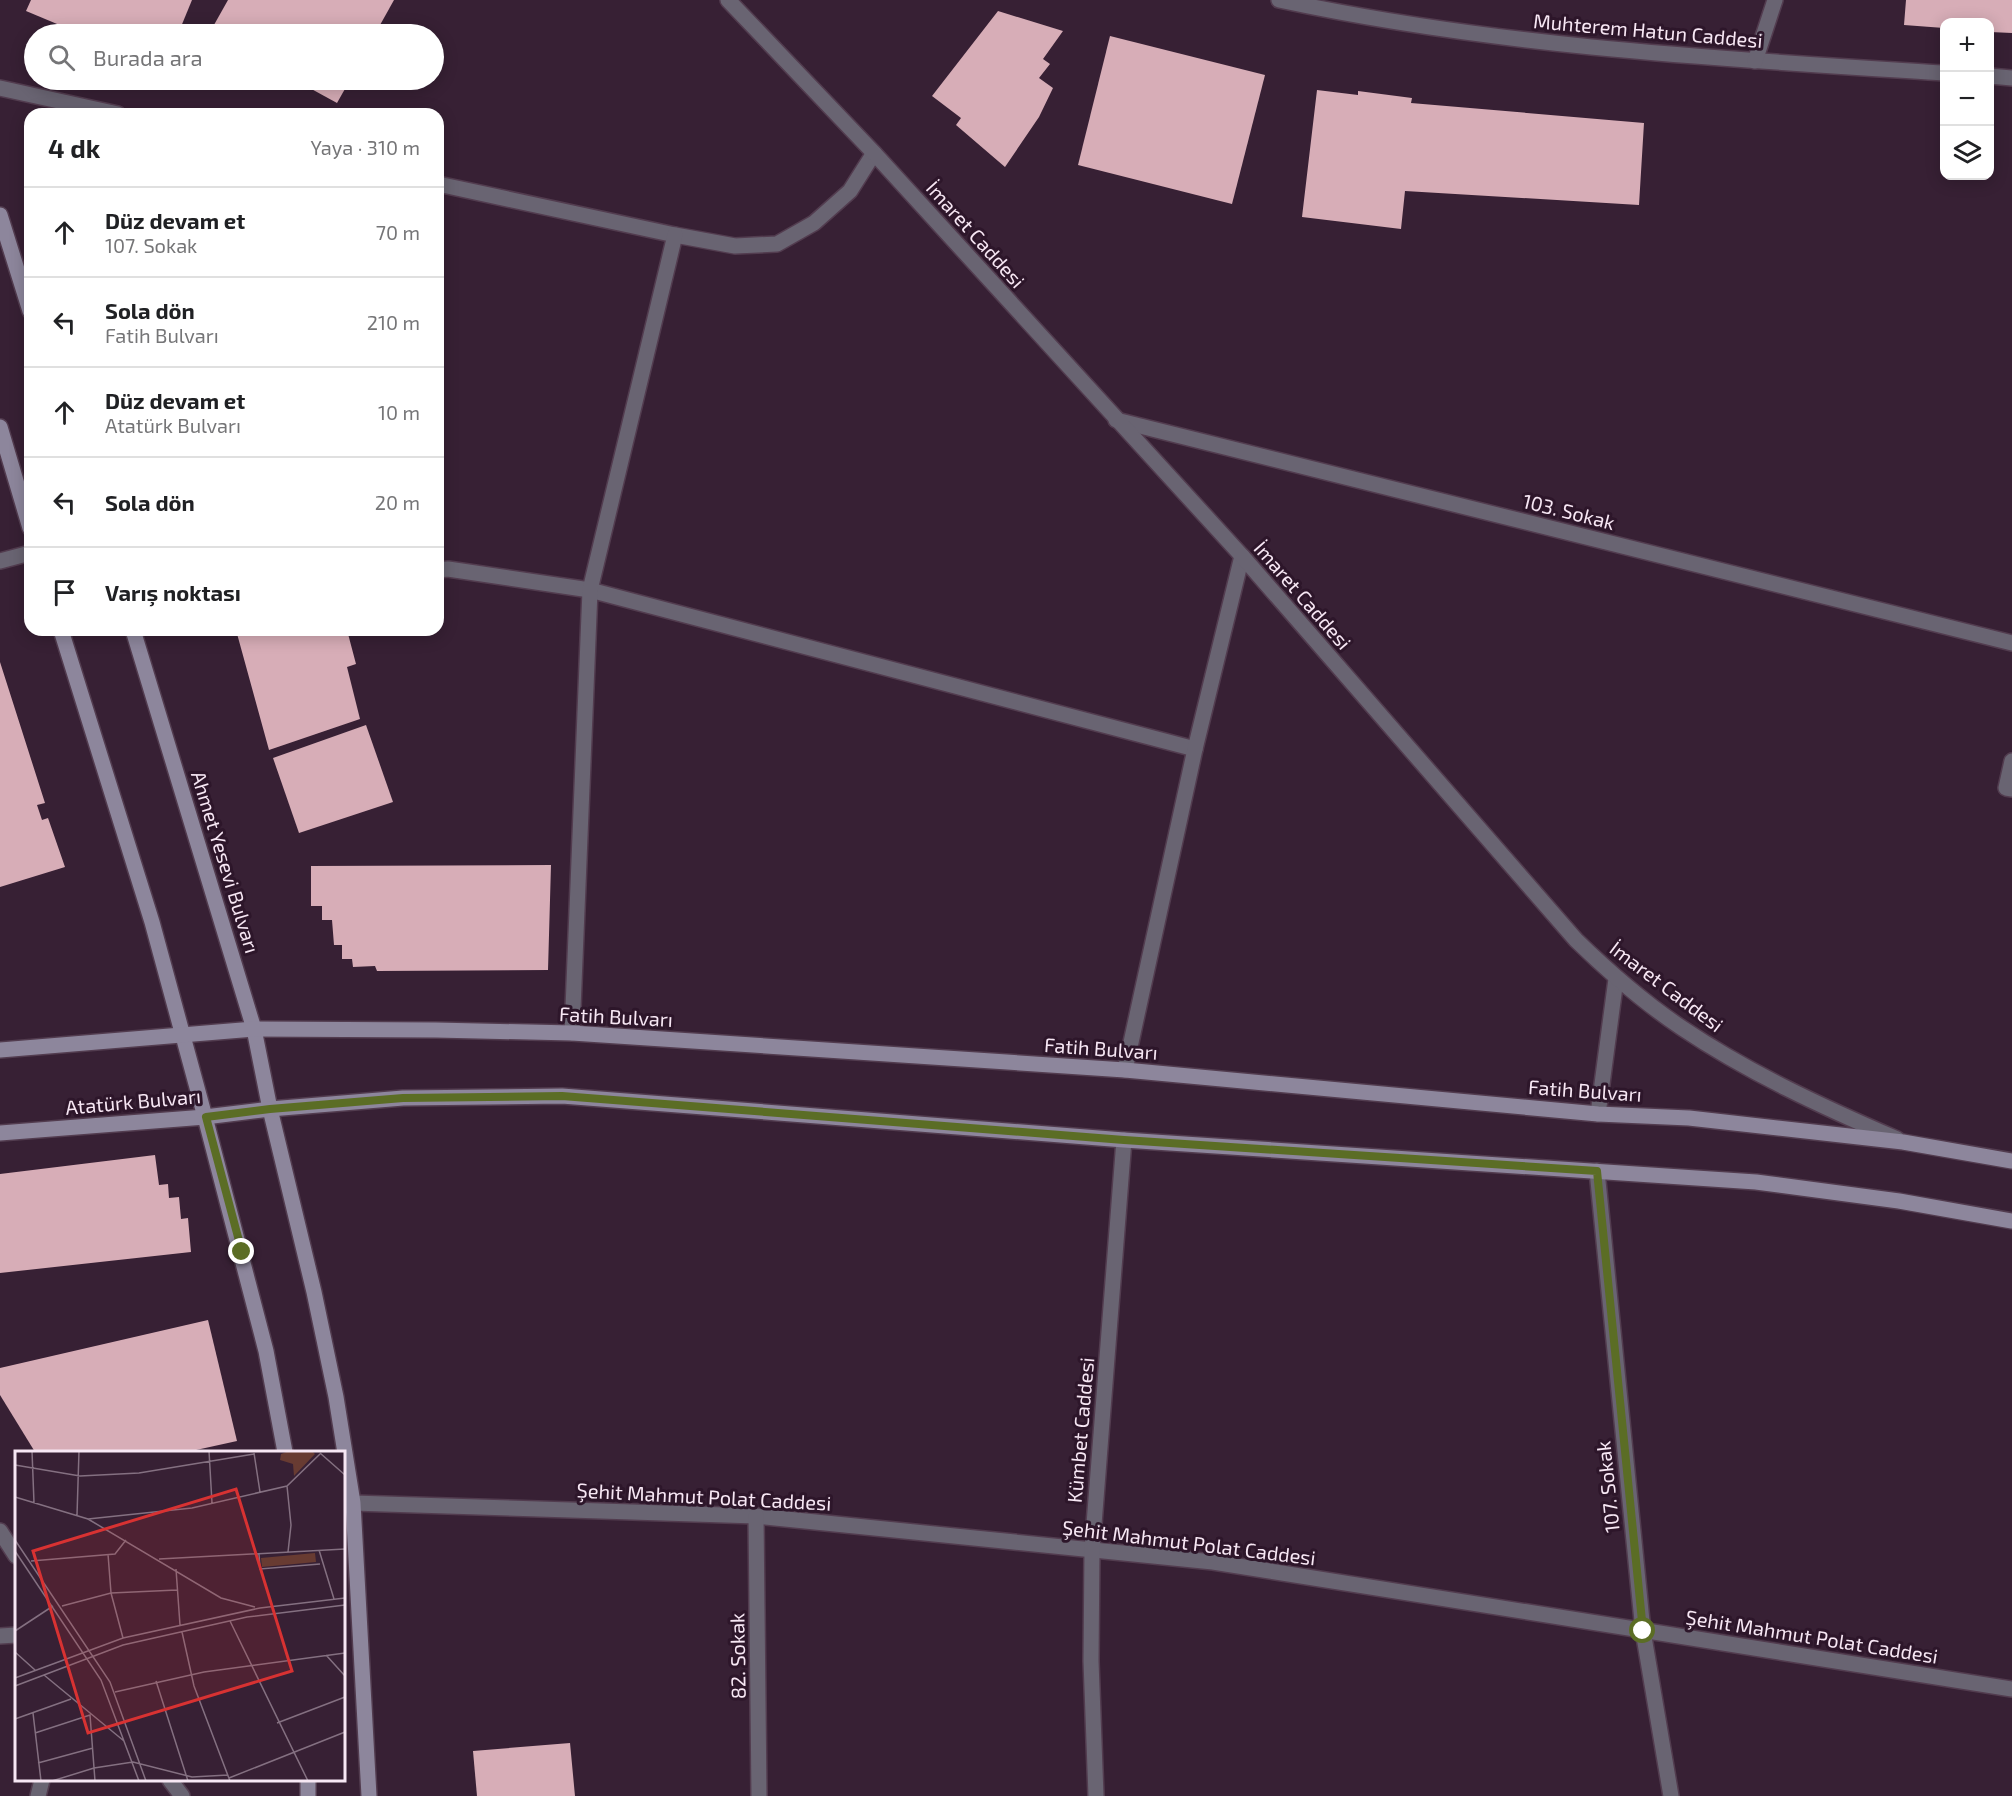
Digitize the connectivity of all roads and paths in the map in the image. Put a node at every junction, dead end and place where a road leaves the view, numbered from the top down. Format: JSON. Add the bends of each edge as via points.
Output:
{"nodes":[{"id":1,"x":728,"y":0,"type":"edge"},
{"id":2,"x":1279,"y":0,"type":"edge"},
{"id":3,"x":1775,"y":0,"type":"edge"},
{"id":4,"x":1755,"y":61,"type":"junction"},
{"id":5,"x":1940,"y":74,"type":"edge"},
{"id":6,"x":1994,"y":76,"type":"edge"},
{"id":7,"x":2012,"y":78,"type":"edge"},
{"id":8,"x":0,"y":88,"type":"edge"},
{"id":9,"x":91,"y":108,"type":"edge"},
{"id":10,"x":874,"y":153,"type":"junction"},
{"id":11,"x":444,"y":185,"type":"edge"},
{"id":12,"x":0,"y":215,"type":"edge"},
{"id":13,"x":675,"y":235,"type":"junction"},
{"id":14,"x":24,"y":291,"type":"edge"},
{"id":15,"x":1116,"y":420,"type":"junction"},
{"id":16,"x":0,"y":427,"type":"edge"},
{"id":17,"x":24,"y":508,"type":"edge"},
{"id":18,"x":24,"y":555,"type":"edge"},
{"id":19,"x":1242,"y":556,"type":"junction"},
{"id":20,"x":0,"y":561,"type":"edge"},
{"id":21,"x":444,"y":569,"type":"edge"},
{"id":22,"x":590,"y":590,"type":"junction"},
{"id":23,"x":63,"y":636,"type":"edge"},
{"id":24,"x":135,"y":636,"type":"edge"},
{"id":25,"x":2012,"y":643,"type":"edge"},
{"id":26,"x":1195,"y":749,"type":"junction"},
{"id":27,"x":2012,"y":761,"type":"edge"},
{"id":28,"x":2012,"y":789,"type":"edge"},
{"id":29,"x":1616,"y":979,"type":"junction"},
{"id":30,"x":254,"y":1029,"type":"junction"},
{"id":31,"x":572,"y":1033,"type":"junction"},
{"id":32,"x":183,"y":1035,"type":"junction"},
{"id":33,"x":0,"y":1050,"type":"edge"},
{"id":34,"x":1125,"y":1070,"type":"junction"},
{"id":35,"x":270,"y":1109,"type":"junction"},
{"id":36,"x":1598,"y":1114,"type":"junction"},
{"id":37,"x":206,"y":1117,"type":"junction"},
{"id":38,"x":0,"y":1133,"type":"edge"},
{"id":39,"x":1124,"y":1140,"type":"junction"},
{"id":40,"x":1903,"y":1142,"type":"junction"},
{"id":41,"x":2012,"y":1161,"type":"edge"},
{"id":42,"x":1597,"y":1171,"type":"junction"},
{"id":43,"x":2012,"y":1221,"type":"edge"},
{"id":44,"x":285,"y":1451,"type":"edge"},
{"id":45,"x":345,"y":1451,"type":"edge"},
{"id":46,"x":345,"y":1453,"type":"edge"},
{"id":47,"x":353,"y":1503,"type":"junction"},
{"id":48,"x":756,"y":1516,"type":"junction"},
{"id":49,"x":0,"y":1531,"type":"edge"},
{"id":50,"x":1092,"y":1550,"type":"junction"},
{"id":51,"x":15,"y":1554,"type":"edge"},
{"id":52,"x":1643,"y":1631,"type":"junction"},
{"id":53,"x":15,"y":1635,"type":"edge"},
{"id":54,"x":0,"y":1636,"type":"edge"},
{"id":55,"x":2012,"y":1689,"type":"edge"},
{"id":56,"x":42,"y":1781,"type":"edge"},
{"id":57,"x":171,"y":1781,"type":"edge"},
{"id":58,"x":38,"y":1796,"type":"edge"},
{"id":59,"x":182,"y":1796,"type":"edge"},
{"id":60,"x":369,"y":1796,"type":"edge"},
{"id":61,"x":759,"y":1796,"type":"edge"},
{"id":62,"x":1096,"y":1796,"type":"edge"},
{"id":63,"x":1671,"y":1796,"type":"edge"}],
"edges":[{"from":1,"to":10,"type":"street","name":"İmaret Caddesi"},
{"from":2,"to":4,"type":"street","name":"Muhterem Hatun Caddesi","via":[[1340,13],[1559,45]]},
{"from":3,"to":4,"type":"street"},
{"from":4,"to":5,"type":"street","name":"Muhterem Hatun Caddesi"},
{"from":6,"to":7,"type":"street"},
{"from":8,"to":9,"type":"street"},
{"from":10,"to":13,"type":"street","via":[[850,191],[814,224],[777,244],[735,246]]},
{"from":10,"to":15,"type":"street","name":"İmaret Caddesi"},
{"from":11,"to":13,"type":"street"},
{"from":12,"to":14,"type":"main road"},
{"from":13,"to":22,"type":"street"},
{"from":15,"to":19,"type":"street","name":"İmaret Caddesi"},
{"from":15,"to":25,"type":"street","name":"103. Sokak"},
{"from":16,"to":17,"type":"main road"},
{"from":18,"to":20,"type":"street"},
{"from":19,"to":26,"type":"street"},
{"from":19,"to":29,"type":"street","name":"İmaret Caddesi","via":[[1576,940]]},
{"from":21,"to":22,"type":"street"},
{"from":22,"to":26,"type":"street"},
{"from":22,"to":31,"type":"street"},
{"from":23,"to":32,"type":"main road"},
{"from":24,"to":30,"type":"main road","name":"Ahmet Yesevi Bulvarı"},
{"from":26,"to":34,"type":"street"},
{"from":27,"to":28,"type":"street","via":[[2007,788]]},
{"from":29,"to":36,"type":"street"},
{"from":29,"to":40,"type":"street","name":"İmaret Caddesi","via":[[1681,1028],[1742,1065],[1816,1104]]},
{"from":30,"to":31,"type":"main road","name":"Fatih Bulvarı"},
{"from":30,"to":32,"type":"main road","name":"Fatih Bulvarı"},
{"from":30,"to":35,"type":"main road","name":"Ahmet Yesevi Bulvarı"},
{"from":31,"to":34,"type":"main road","name":"Fatih Bulvarı"},
{"from":32,"to":33,"type":"main road"},
{"from":32,"to":37,"type":"main road"},
{"from":34,"to":36,"type":"main road","name":"Fatih Bulvarı"},
{"from":35,"to":37,"type":"main road","name":"Atatürk Bulvarı"},
{"from":35,"to":39,"type":"main road","via":[[403,1098],[562,1096]]},
{"from":35,"to":45,"type":"main road","name":"Ahmet Yesevi Bulvarı","via":[[317,1304]]},
{"from":36,"to":40,"type":"main road","name":"Fatih Bulvarı","via":[[1689,1118]]},
{"from":37,"to":38,"type":"main road","name":"Atatürk Bulvarı"},
{"from":37,"to":44,"type":"main road","via":[[266,1351]]},
{"from":39,"to":42,"type":"main road"},
{"from":39,"to":50,"type":"street","name":"Kümbet Caddesi"},
{"from":40,"to":41,"type":"main road","name":"Fatih Bulvarı"},
{"from":42,"to":43,"type":"main road","via":[[1756,1182]]},
{"from":42,"to":52,"type":"street","name":"107. Sokak"},
{"from":46,"to":47,"type":"main road","name":"Ahmet Yesevi Bulvarı"},
{"from":47,"to":48,"type":"street","name":"Şehit Mahmut Polat Caddesi"},
{"from":47,"to":60,"type":"main road","name":"Ahmet Yesevi Bulvarı"},
{"from":48,"to":50,"type":"street","name":"Şehit Mahmut Polat Caddesi"},
{"from":48,"to":61,"type":"street","name":"82. Sokak"},
{"from":49,"to":51,"type":"street"},
{"from":50,"to":52,"type":"street","name":"Şehit Mahmut Polat Caddesi","via":[[1213,1563]]},
{"from":50,"to":62,"type":"street","name":"Kümbet Caddesi"},
{"from":52,"to":55,"type":"street","name":"Şehit Mahmut Polat Caddesi"},
{"from":52,"to":63,"type":"street","name":"107. Sokak"},
{"from":53,"to":54,"type":"street"},
{"from":56,"to":58,"type":"street"},
{"from":57,"to":59,"type":"street"}]}
